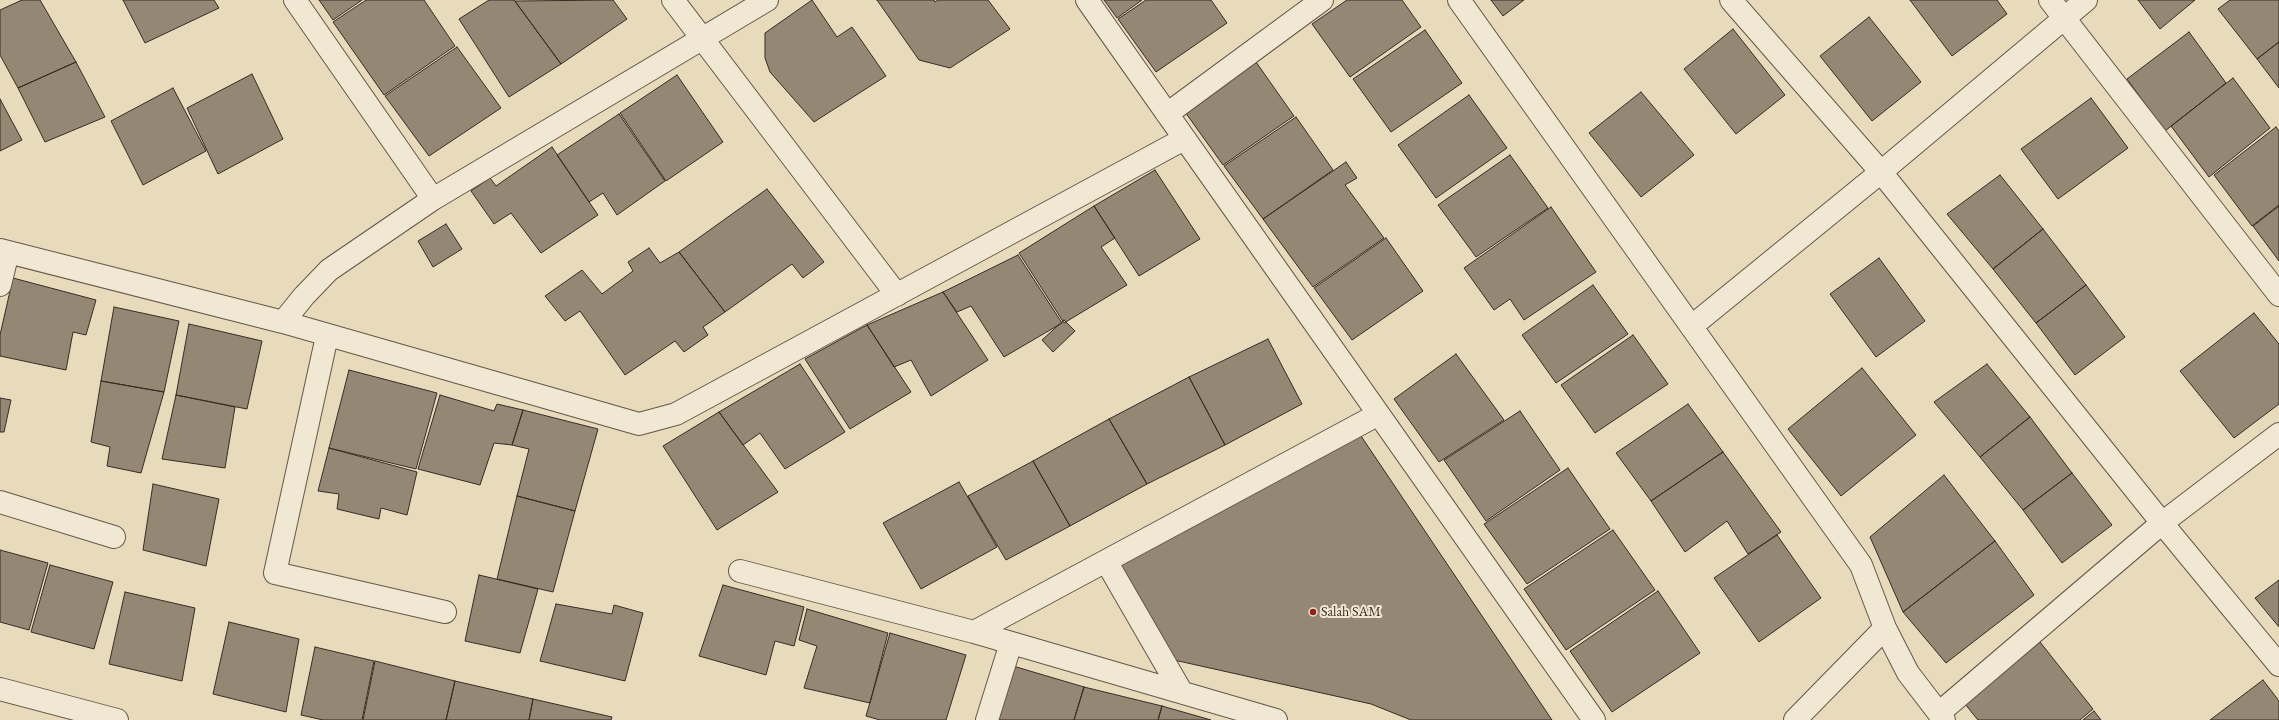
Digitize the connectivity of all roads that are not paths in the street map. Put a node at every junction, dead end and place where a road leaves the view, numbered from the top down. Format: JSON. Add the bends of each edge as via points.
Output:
{"nodes":[{"id":1,"x":295,"y":0,"type":"edge"},
{"id":2,"x":673,"y":0,"type":"edge"},
{"id":3,"x":767,"y":0,"type":"edge"},
{"id":4,"x":1086,"y":0,"type":"edge"},
{"id":5,"x":1322,"y":0,"type":"edge"},
{"id":6,"x":1459,"y":0,"type":"edge"},
{"id":7,"x":1731,"y":0,"type":"edge"},
{"id":8,"x":2050,"y":0,"type":"edge"},
{"id":9,"x":2086,"y":0,"type":"edge"},
{"id":10,"x":2065,"y":18,"type":"junction"},
{"id":11,"x":702,"y":40,"type":"junction"},
{"id":12,"x":1167,"y":114,"type":"junction"},
{"id":13,"x":1184,"y":140,"type":"junction"},
{"id":14,"x":1881,"y":172,"type":"junction"},
{"id":15,"x":433,"y":199,"type":"junction"},
{"id":16,"x":4,"y":251,"type":"edge"},
{"id":17,"x":0,"y":285,"type":"edge"},
{"id":18,"x":897,"y":294,"type":"junction"},
{"id":19,"x":2279,"y":295,"type":"edge"},
{"id":20,"x":283,"y":322,"type":"junction"},
{"id":21,"x":1692,"y":326,"type":"junction"},
{"id":22,"x":327,"y":336,"type":"junction"},
{"id":23,"x":1377,"y":414,"type":"junction"},
{"id":24,"x":2279,"y":434,"type":"edge"},
{"id":25,"x":0,"y":502,"type":"edge"},
{"id":26,"x":2162,"y":523,"type":"junction"},
{"id":27,"x":114,"y":538,"type":"dead end"},
{"id":28,"x":1106,"y":561,"type":"junction"},
{"id":29,"x":740,"y":571,"type":"dead end"},
{"id":30,"x":445,"y":612,"type":"dead end"},
{"id":31,"x":1885,"y":628,"type":"junction"},
{"id":32,"x":974,"y":632,"type":"junction"},
{"id":33,"x":1011,"y":642,"type":"junction"},
{"id":34,"x":2279,"y":665,"type":"edge"},
{"id":35,"x":0,"y":689,"type":"edge"},
{"id":36,"x":1181,"y":691,"type":"junction"},
{"id":37,"x":1941,"y":717,"type":"edge"},
{"id":38,"x":117,"y":720,"type":"edge"},
{"id":39,"x":987,"y":720,"type":"edge"},
{"id":40,"x":1276,"y":720,"type":"edge"},
{"id":41,"x":1594,"y":720,"type":"edge"},
{"id":42,"x":1795,"y":720,"type":"edge"}],
"edges":[{"from":1,"to":15,"type":"street"},
{"from":2,"to":11,"type":"street"},
{"from":3,"to":11,"type":"street"},
{"from":4,"to":12,"type":"street"},
{"from":5,"to":12,"type":"street"},
{"from":6,"to":21,"type":"street"},
{"from":7,"to":14,"type":"street"},
{"from":8,"to":10,"type":"street"},
{"from":9,"to":10,"type":"street"},
{"from":10,"to":14,"type":"street"},
{"from":10,"to":19,"type":"street"},
{"from":11,"to":15,"type":"street"},
{"from":11,"to":18,"type":"street"},
{"from":12,"to":13,"type":"street"},
{"from":13,"to":18,"type":"street"},
{"from":13,"to":23,"type":"street"},
{"from":14,"to":21,"type":"street"},
{"from":14,"to":26,"type":"street"},
{"from":15,"to":20,"type":"street","via":[[329,270]]},
{"from":16,"to":17,"type":"street"},
{"from":16,"to":20,"type":"street"},
{"from":18,"to":22,"type":"street","via":[[676,414],[639,424]]},
{"from":20,"to":22,"type":"street"},
{"from":21,"to":31,"type":"street","via":[[1849,545],[1871,587]]},
{"from":22,"to":30,"type":"street","via":[[275,573]]},
{"from":23,"to":28,"type":"street"},
{"from":23,"to":41,"type":"street"},
{"from":24,"to":26,"type":"street"},
{"from":25,"to":27,"type":"street"},
{"from":26,"to":34,"type":"street"},
{"from":26,"to":37,"type":"street"},
{"from":28,"to":32,"type":"street"},
{"from":28,"to":36,"type":"street"},
{"from":29,"to":32,"type":"street"},
{"from":31,"to":37,"type":"street","via":[[1908,673]]},
{"from":31,"to":42,"type":"street"},
{"from":32,"to":33,"type":"street"},
{"from":33,"to":36,"type":"street"},
{"from":33,"to":39,"type":"street"},
{"from":35,"to":38,"type":"street"},
{"from":36,"to":40,"type":"street"}]}
